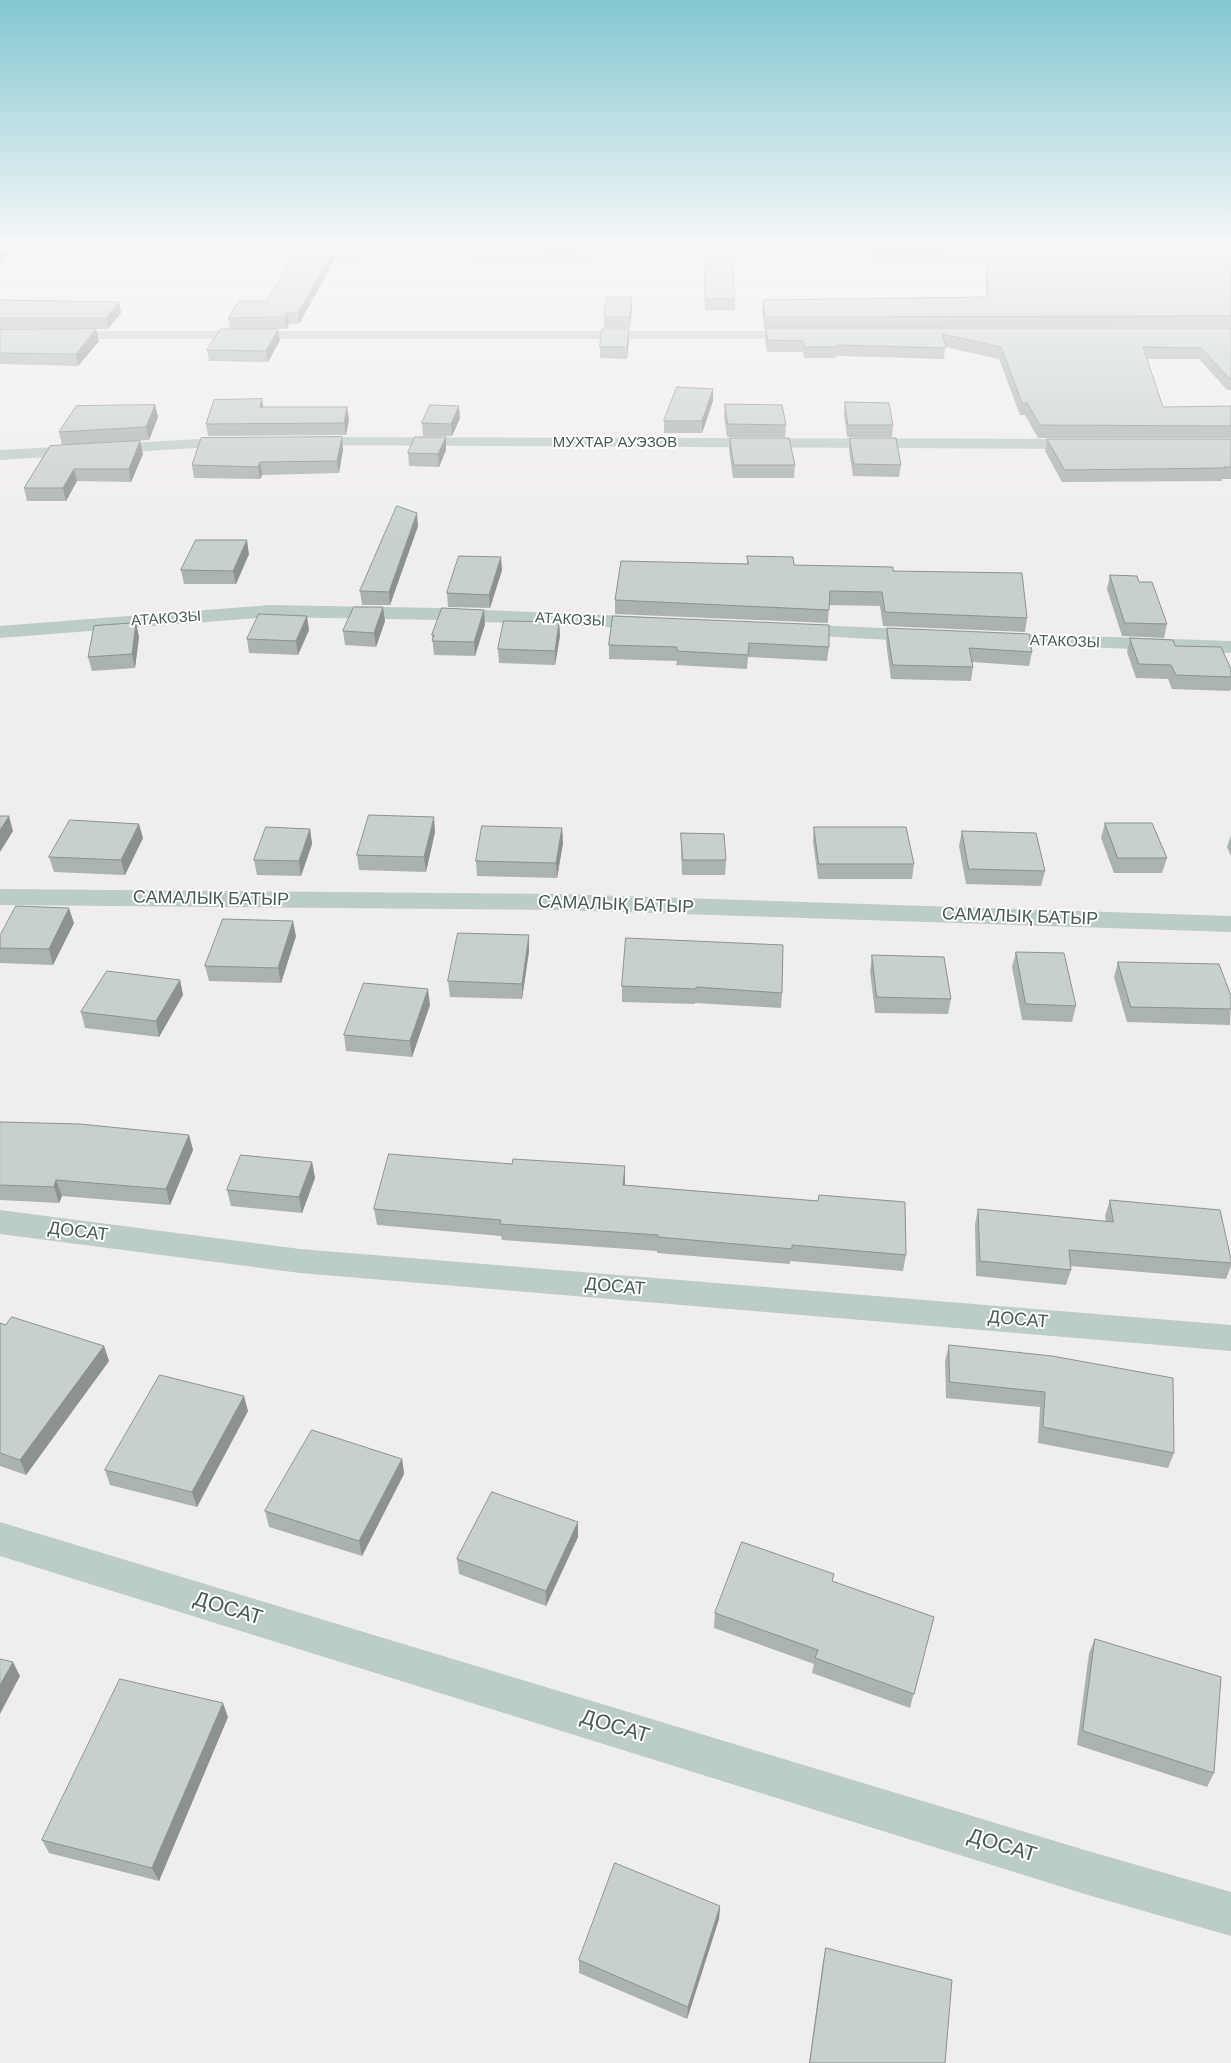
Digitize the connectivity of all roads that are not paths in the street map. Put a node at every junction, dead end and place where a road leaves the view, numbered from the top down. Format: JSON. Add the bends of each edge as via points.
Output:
{"nodes":[{"id":1,"x":255,"y":442,"type":"edge"},
{"id":2,"x":284,"y":442,"type":"edge"},
{"id":3,"x":1102,"y":444,"type":"edge"},
{"id":4,"x":0,"y":455,"type":"edge"},
{"id":5,"x":669,"y":624,"type":"edge"},
{"id":6,"x":775,"y":629,"type":"edge"},
{"id":7,"x":0,"y":632,"type":"edge"},
{"id":8,"x":941,"y":637,"type":"edge"},
{"id":9,"x":971,"y":638,"type":"edge"},
{"id":10,"x":1231,"y":647,"type":"edge"},
{"id":11,"x":0,"y":897,"type":"edge"},
{"id":12,"x":1231,"y":924,"type":"edge"},
{"id":13,"x":0,"y":1222,"type":"edge"},
{"id":14,"x":1231,"y":1338,"type":"edge"},
{"id":15,"x":0,"y":1539,"type":"edge"},
{"id":16,"x":1231,"y":1914,"type":"edge"}],
"edges":[{"from":1,"to":4,"type":"street"},
{"from":2,"to":3,"type":"street","name":"МУХТАР АУЭЗОВ"},
{"from":5,"to":7,"type":"street","name":"АТАКОЗЫ","via":[[270,610]]},
{"from":6,"to":8,"type":"street"},
{"from":9,"to":10,"type":"street","name":"АТАКОЗЫ"},
{"from":11,"to":12,"type":"street","name":"САМАЛЫҚ БАТЫР","via":[[560,902]]},
{"from":13,"to":14,"type":"street","name":"ДОСАТ","via":[[300,1261]]},
{"from":15,"to":16,"type":"street","name":"ДОСАТ"}]}
